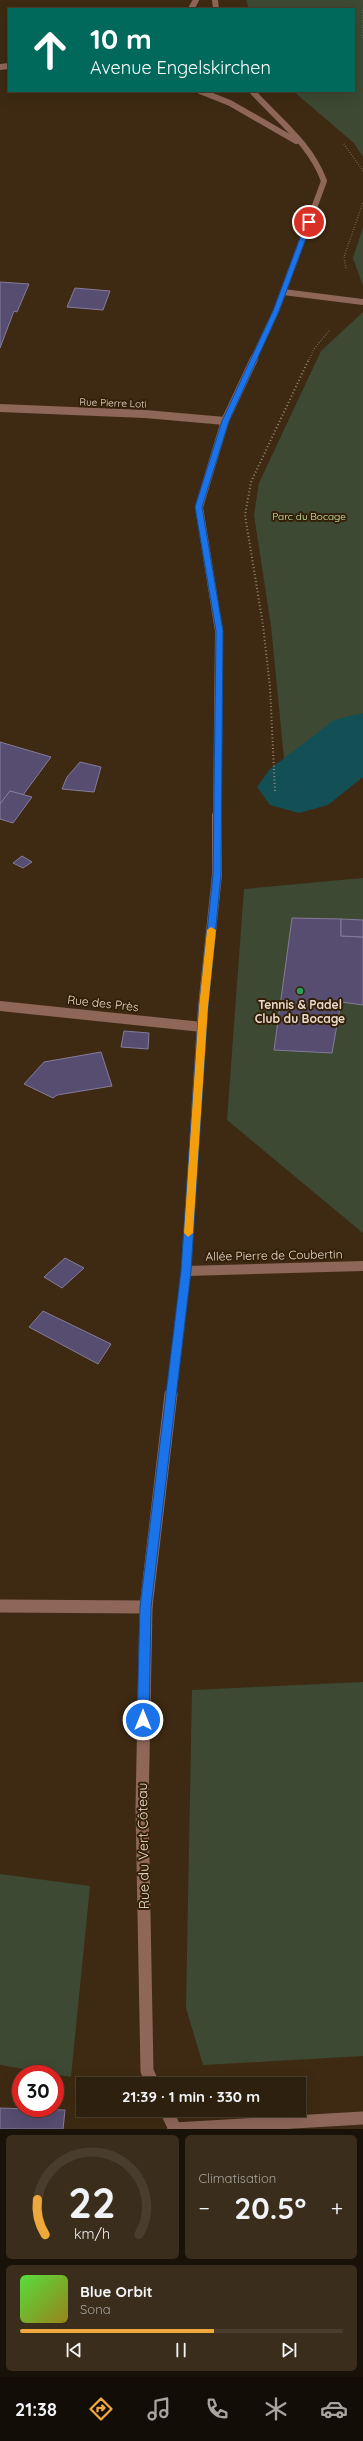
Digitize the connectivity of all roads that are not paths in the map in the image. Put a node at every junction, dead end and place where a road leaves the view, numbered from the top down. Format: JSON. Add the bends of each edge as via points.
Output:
{"nodes":[{"id":1,"x":202,"y":92,"type":"edge"},
{"id":2,"x":253,"y":92,"type":"edge"},
{"id":3,"x":308,"y":148,"type":"junction"},
{"id":4,"x":283,"y":292,"type":"junction"},
{"id":5,"x":361,"y":302,"type":"edge"},
{"id":6,"x":0,"y":408,"type":"edge"},
{"id":7,"x":226,"y":421,"type":"junction"},
{"id":8,"x":0,"y":1006,"type":"edge"},
{"id":9,"x":202,"y":1027,"type":"junction"},
{"id":10,"x":363,"y":1266,"type":"edge"},
{"id":11,"x":186,"y":1271,"type":"junction"},
{"id":12,"x":0,"y":1606,"type":"edge"},
{"id":13,"x":146,"y":1607,"type":"junction"},
{"id":14,"x":150,"y":2077,"type":"edge"},
{"id":15,"x":169,"y":2117,"type":"edge"},
{"id":16,"x":363,"y":2118,"type":"edge"},
{"id":17,"x":174,"y":2129,"type":"edge"}],
"edges":[{"from":1,"to":3,"type":"street","via":[[230,103]]},
{"from":2,"to":3,"type":"street","name":"Rue du Vert Côteau"},
{"from":3,"to":4,"type":"street","name":"Rue du Vert Côteau","via":[[320,165],[324,181]]},
{"from":4,"to":5,"type":"street"},
{"from":4,"to":7,"type":"street","name":"Rue du Vert Côteau"},
{"from":6,"to":7,"type":"street","name":"Rue Pierre Loti","via":[[145,414]]},
{"from":7,"to":9,"type":"street","name":"Rue du Vert Côteau","via":[[199,507],[219,631],[217,875]]},
{"from":8,"to":9,"type":"street","name":"Rue des Près"},
{"from":9,"to":11,"type":"street","name":"Rue du Vert Côteau"},
{"from":10,"to":11,"type":"street","name":"Allée Pierre de Coubertin"},
{"from":11,"to":13,"type":"street","name":"Rue du Vert Côteau"},
{"from":12,"to":13,"type":"street"},
{"from":13,"to":14,"type":"street","name":"Rue du Vert Côteau","via":[[142,1809],[147,2071]]},
{"from":15,"to":17,"type":"street"},
{"from":16,"to":17,"type":"street"}]}
